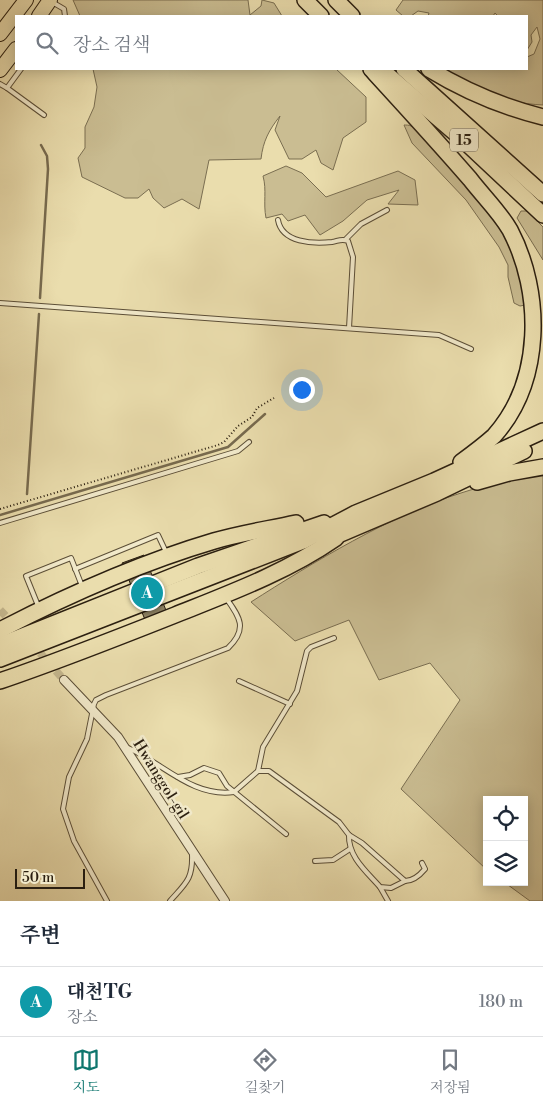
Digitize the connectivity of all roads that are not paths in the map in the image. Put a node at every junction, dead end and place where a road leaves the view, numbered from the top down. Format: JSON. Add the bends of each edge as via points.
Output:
{"nodes":[{"id":1,"x":26,"y":0,"type":"edge"},
{"id":2,"x":50,"y":0,"type":"edge"},
{"id":3,"x":305,"y":0,"type":"edge"},
{"id":4,"x":336,"y":0,"type":"edge"},
{"id":5,"x":41,"y":15,"type":"edge"},
{"id":6,"x":65,"y":15,"type":"edge"},
{"id":7,"x":320,"y":15,"type":"edge"},
{"id":8,"x":351,"y":15,"type":"edge"},
{"id":9,"x":0,"y":34,"type":"edge"},
{"id":10,"x":15,"y":51,"type":"edge"},
{"id":11,"x":0,"y":70,"type":"edge"},
{"id":12,"x":20,"y":70,"type":"edge"},
{"id":13,"x":372,"y":70,"type":"edge"},
{"id":14,"x":382,"y":70,"type":"edge"},
{"id":15,"x":405,"y":70,"type":"edge"},
{"id":16,"x":431,"y":70,"type":"edge"},
{"id":17,"x":0,"y":84,"type":"edge"},
{"id":18,"x":7,"y":88,"type":"junction"},
{"id":19,"x":44,"y":114,"type":"dead end"},
{"id":20,"x":543,"y":117,"type":"edge"},
{"id":21,"x":543,"y":194,"type":"edge"},
{"id":22,"x":387,"y":210,"type":"dead end"},
{"id":23,"x":543,"y":215,"type":"edge"},
{"id":24,"x":278,"y":220,"type":"dead end"},
{"id":25,"x":346,"y":239,"type":"junction"},
{"id":26,"x":0,"y":303,"type":"edge"},
{"id":27,"x":349,"y":328,"type":"junction"},
{"id":28,"x":471,"y":349,"type":"dead end"},
{"id":29,"x":543,"y":431,"type":"edge"},
{"id":30,"x":249,"y":442,"type":"dead end"},
{"id":31,"x":543,"y":442,"type":"edge"},
{"id":32,"x":543,"y":467,"type":"edge"},
{"id":33,"x":435,"y":487,"type":"junction"},
{"id":34,"x":356,"y":513,"type":"junction"},
{"id":35,"x":0,"y":523,"type":"edge"},
{"id":36,"x":344,"y":533,"type":"junction"},
{"id":37,"x":168,"y":557,"type":"junction"},
{"id":38,"x":75,"y":569,"type":"junction"},
{"id":39,"x":84,"y":591,"type":"junction"},
{"id":40,"x":225,"y":595,"type":"junction"},
{"id":41,"x":39,"y":610,"type":"junction"},
{"id":42,"x":0,"y":630,"type":"edge"},
{"id":43,"x":334,"y":638,"type":"dead end"},
{"id":44,"x":0,"y":645,"type":"edge"},
{"id":45,"x":0,"y":659,"type":"edge"},
{"id":46,"x":0,"y":670,"type":"edge"},
{"id":47,"x":64,"y":680,"type":"tunnel mouth"},
{"id":48,"x":240,"y":680,"type":"dead end"},
{"id":49,"x":0,"y":681,"type":"edge"},
{"id":50,"x":290,"y":704,"type":"junction"},
{"id":51,"x":93,"y":710,"type":"junction"},
{"id":52,"x":124,"y":746,"type":"junction"},
{"id":53,"x":258,"y":771,"type":"junction"},
{"id":54,"x":178,"y":777,"type":"junction"},
{"id":55,"x":234,"y":792,"type":"junction"},
{"id":56,"x":286,"y":834,"type":"dead end"},
{"id":57,"x":348,"y":835,"type":"junction"},
{"id":58,"x":350,"y":849,"type":"junction"},
{"id":59,"x":192,"y":852,"type":"junction"},
{"id":60,"x":315,"y":861,"type":"dead end"},
{"id":61,"x":422,"y":863,"type":"dead end"},
{"id":62,"x":404,"y":881,"type":"junction"},
{"id":63,"x":380,"y":887,"type":"junction"},
{"id":64,"x":107,"y":901,"type":"edge"},
{"id":65,"x":170,"y":901,"type":"edge"},
{"id":66,"x":225,"y":901,"type":"edge"},
{"id":67,"x":388,"y":901,"type":"edge"}],
"edges":[{"from":1,"to":9,"type":"highway"},
{"from":2,"to":5,"type":"highway"},
{"from":2,"to":6,"type":"lane","via":[[64,9]]},
{"from":3,"to":7,"type":"highway"},
{"from":4,"to":8,"type":"highway"},
{"from":10,"to":11,"type":"highway"},
{"from":12,"to":18,"type":"lane"},
{"from":13,"to":33,"type":"highway","via":[[509,228],[530,276],[534,303],[534,354],[521,397],[494,436]]},
{"from":14,"to":23,"type":"highway","number":"15"},
{"from":15,"to":21,"type":"highway","number":"15"},
{"from":16,"to":20,"type":"highway","via":[[492,101]]},
{"from":17,"to":18,"type":"lane"},
{"from":18,"to":19,"type":"lane"},
{"from":22,"to":25,"type":"lane","via":[[361,224]]},
{"from":24,"to":25,"type":"lane","via":[[281,231],[300,240],[320,243]]},
{"from":25,"to":27,"type":"lane","via":[[353,257]]},
{"from":26,"to":27,"type":"lane"},
{"from":27,"to":28,"type":"lane","via":[[444,336]]},
{"from":29,"to":33,"type":"highway"},
{"from":30,"to":35,"type":"lane","via":[[238,451]]},
{"from":31,"to":33,"type":"highway"},
{"from":32,"to":33,"type":"highway"},
{"from":33,"to":34,"type":"highway"},
{"from":33,"to":36,"type":"highway"},
{"from":34,"to":37,"type":"highway","via":[[215,541]]},
{"from":34,"to":44,"type":"highway","via":[[198,566]]},
{"from":34,"to":45,"type":"highway","via":[[304,541]]},
{"from":36,"to":40,"type":"highway","via":[[316,552]]},
{"from":36,"to":46,"type":"highway"},
{"from":37,"to":38,"type":"lane","via":[[158,536]]},
{"from":37,"to":39,"type":"highway"},
{"from":38,"to":39,"type":"lane"},
{"from":38,"to":41,"type":"lane","via":[[71,558],[26,576]]},
{"from":39,"to":41,"type":"highway"},
{"from":40,"to":49,"type":"highway","via":[[60,661]]},
{"from":40,"to":51,"type":"lane","via":[[238,615],[241,627],[239,635],[228,648],[106,695],[96,700]]},
{"from":41,"to":42,"type":"highway"},
{"from":43,"to":50,"type":"lane","via":[[306,650],[297,691]]},
{"from":47,"to":51,"type":"street","name":"Hwanggol-gil"},
{"from":48,"to":50,"type":"lane"},
{"from":50,"to":53,"type":"lane","via":[[264,747]]},
{"from":51,"to":52,"type":"street","name":"Hwanggol-gil"},
{"from":51,"to":64,"type":"lane","via":[[87,739],[69,777],[63,809],[78,850]]},
{"from":52,"to":54,"type":"lane","via":[[142,753]]},
{"from":52,"to":59,"type":"street","name":"Hwanggol-gil"},
{"from":53,"to":55,"type":"lane"},
{"from":53,"to":57,"type":"lane","via":[[269,771],[278,776],[339,822]]},
{"from":54,"to":55,"type":"lane","via":[[210,792]]},
{"from":54,"to":55,"type":"lane","via":[[204,768],[219,773]]},
{"from":55,"to":56,"type":"lane"},
{"from":57,"to":58,"type":"lane"},
{"from":57,"to":62,"type":"lane","via":[[362,843]]},
{"from":58,"to":60,"type":"lane","via":[[333,860]]},
{"from":58,"to":63,"type":"lane"},
{"from":59,"to":65,"type":"lane","via":[[192,872]]},
{"from":59,"to":66,"type":"street","name":"Hwanggol-gil"},
{"from":61,"to":62,"type":"lane","via":[[424,869],[421,873]]},
{"from":62,"to":63,"type":"lane","via":[[391,888]]},
{"from":63,"to":67,"type":"lane"}]}
